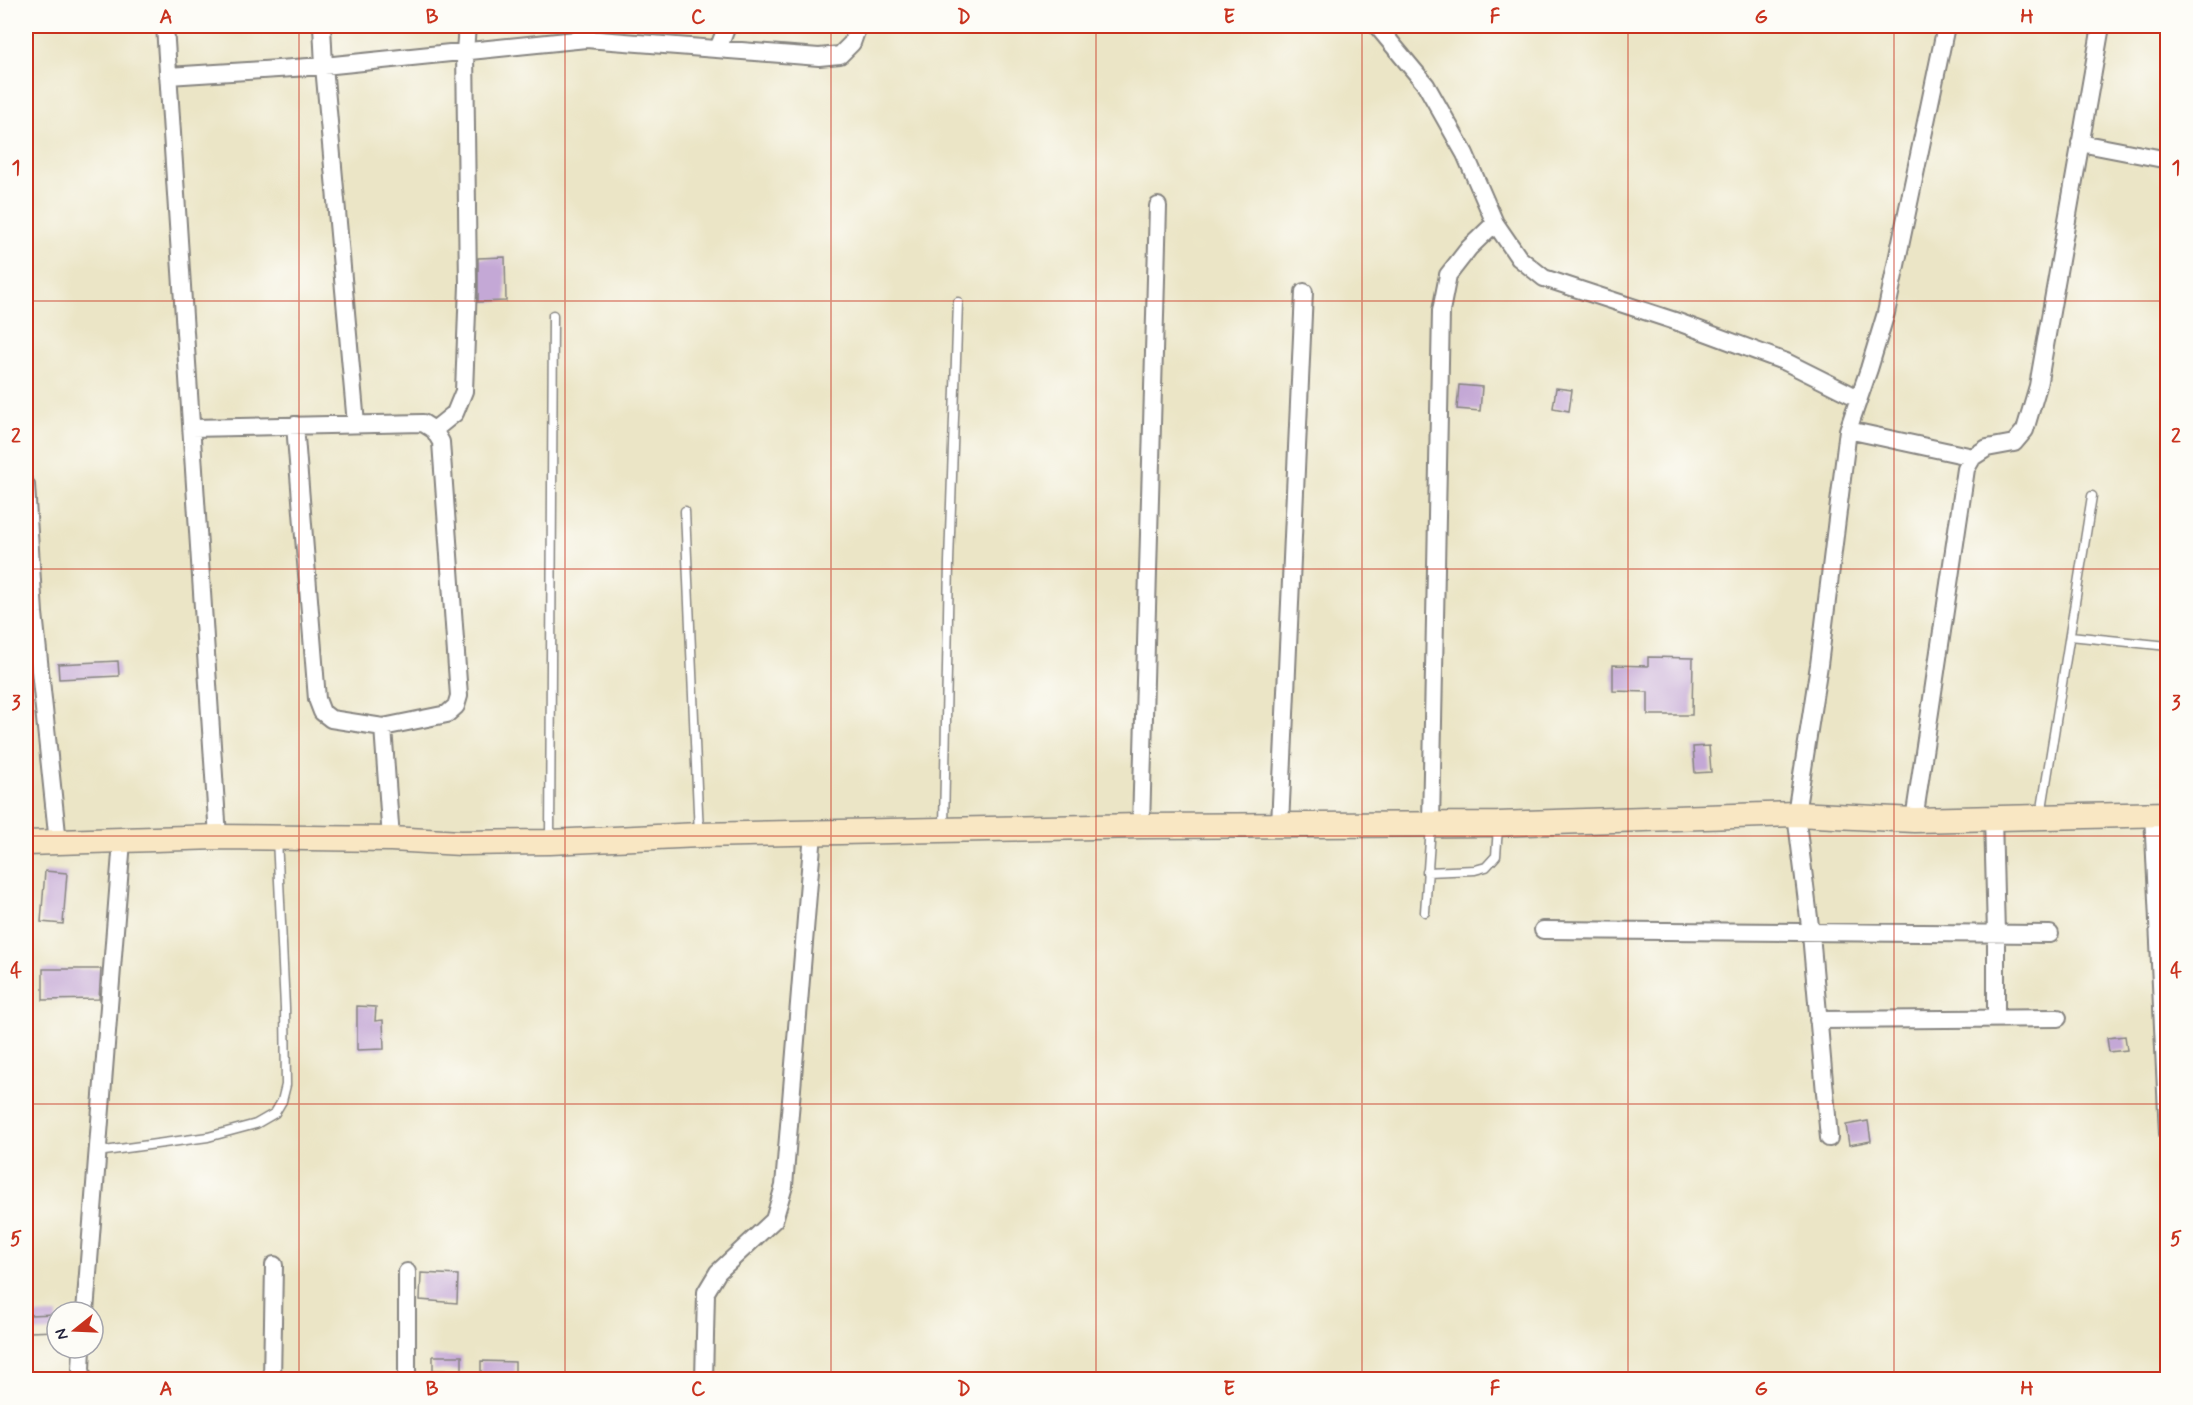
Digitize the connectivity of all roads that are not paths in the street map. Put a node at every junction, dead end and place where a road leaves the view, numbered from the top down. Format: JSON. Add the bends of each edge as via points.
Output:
{"nodes":[{"id":1,"x":165,"y":26,"type":"edge"},
{"id":2,"x":322,"y":26,"type":"edge"},
{"id":3,"x":467,"y":26,"type":"edge"},
{"id":4,"x":727,"y":26,"type":"edge"},
{"id":5,"x":858,"y":26,"type":"edge"},
{"id":6,"x":1377,"y":26,"type":"edge"},
{"id":7,"x":1946,"y":26,"type":"edge"},
{"id":8,"x":2101,"y":26,"type":"edge"},
{"id":9,"x":588,"y":32,"type":"edge"},
{"id":10,"x":718,"y":49,"type":"junction"},
{"id":11,"x":465,"y":51,"type":"junction"},
{"id":12,"x":324,"y":66,"type":"junction"},
{"id":13,"x":168,"y":76,"type":"junction"},
{"id":14,"x":2080,"y":143,"type":"junction"},
{"id":15,"x":2168,"y":160,"type":"edge"},
{"id":16,"x":1158,"y":206,"type":"dead end"},
{"id":17,"x":1495,"y":223,"type":"junction"},
{"id":18,"x":1304,"y":291,"type":"dead end"},
{"id":19,"x":958,"y":302,"type":"dead end"},
{"id":20,"x":553,"y":315,"type":"dead end"},
{"id":21,"x":1858,"y":398,"type":"junction"},
{"id":22,"x":356,"y":424,"type":"junction"},
{"id":23,"x":295,"y":425,"type":"junction"},
{"id":24,"x":192,"y":428,"type":"junction"},
{"id":25,"x":434,"y":430,"type":"junction"},
{"id":26,"x":1848,"y":430,"type":"junction"},
{"id":27,"x":1973,"y":458,"type":"junction"},
{"id":28,"x":26,"y":485,"type":"edge"},
{"id":29,"x":2092,"y":496,"type":"dead end"},
{"id":30,"x":685,"y":511,"type":"dead end"},
{"id":31,"x":2070,"y":636,"type":"junction"},
{"id":32,"x":2168,"y":646,"type":"edge"},
{"id":33,"x":383,"y":727,"type":"junction"},
{"id":34,"x":1796,"y":814,"type":"junction"},
{"id":35,"x":2160,"y":814,"type":"edge"},
{"id":36,"x":2041,"y":816,"type":"junction"},
{"id":37,"x":1993,"y":817,"type":"junction"},
{"id":38,"x":1914,"y":820,"type":"junction"},
{"id":39,"x":1431,"y":824,"type":"junction"},
{"id":40,"x":1498,"y":824,"type":"junction"},
{"id":41,"x":1280,"y":825,"type":"junction"},
{"id":42,"x":1141,"y":826,"type":"junction"},
{"id":43,"x":944,"y":830,"type":"junction"},
{"id":44,"x":813,"y":834,"type":"junction"},
{"id":45,"x":699,"y":835,"type":"junction"},
{"id":46,"x":218,"y":837,"type":"junction"},
{"id":47,"x":278,"y":838,"type":"junction"},
{"id":48,"x":391,"y":839,"type":"junction"},
{"id":49,"x":122,"y":841,"type":"junction"},
{"id":50,"x":550,"y":842,"type":"junction"},
{"id":51,"x":26,"y":843,"type":"edge"},
{"id":52,"x":58,"y":843,"type":"junction"},
{"id":53,"x":1427,"y":872,"type":"junction"},
{"id":54,"x":1425,"y":912,"type":"dead end"},
{"id":55,"x":1543,"y":930,"type":"dead end"},
{"id":56,"x":1811,"y":934,"type":"junction"},
{"id":57,"x":1996,"y":934,"type":"junction"},
{"id":58,"x":2050,"y":934,"type":"dead end"},
{"id":59,"x":2058,"y":1017,"type":"dead end"},
{"id":60,"x":1996,"y":1019,"type":"junction"},
{"id":61,"x":1818,"y":1020,"type":"junction"},
{"id":62,"x":2168,"y":1134,"type":"edge"},
{"id":63,"x":1829,"y":1138,"type":"dead end"},
{"id":64,"x":97,"y":1152,"type":"junction"},
{"id":65,"x":274,"y":1265,"type":"dead end"},
{"id":66,"x":407,"y":1272,"type":"dead end"},
{"id":67,"x":86,"y":1300,"type":"edge"},
{"id":68,"x":81,"y":1360,"type":"edge"},
{"id":69,"x":82,"y":1380,"type":"edge"},
{"id":70,"x":272,"y":1380,"type":"edge"},
{"id":71,"x":407,"y":1380,"type":"edge"},
{"id":72,"x":704,"y":1380,"type":"edge"}],
"edges":[{"from":1,"to":13,"type":"street"},
{"from":2,"to":12,"type":"street"},
{"from":3,"to":11,"type":"street"},
{"from":4,"to":10,"type":"street"},
{"from":5,"to":10,"type":"street","via":[[852,43],[840,55],[819,57]]},
{"from":6,"to":17,"type":"street","via":[[1426,85],[1465,154]]},
{"from":7,"to":21,"type":"street","via":[[1886,313]]},
{"from":8,"to":14,"type":"street"},
{"from":9,"to":10,"type":"street"},
{"from":9,"to":11,"type":"street"},
{"from":11,"to":12,"type":"street"},
{"from":11,"to":25,"type":"street","via":[[468,285],[464,391],[455,413]]},
{"from":12,"to":13,"type":"street"},
{"from":12,"to":22,"type":"street"},
{"from":13,"to":24,"type":"street"},
{"from":14,"to":15,"type":"street"},
{"from":14,"to":27,"type":"street","via":[[2038,386],[2025,430],[2014,443],[1988,448]]},
{"from":16,"to":42,"type":"street"},
{"from":17,"to":21,"type":"street","via":[[1519,258],[1544,278],[1678,321],[1786,362]]},
{"from":17,"to":39,"type":"street","via":[[1448,275],[1441,311]]},
{"from":18,"to":41,"type":"street"},
{"from":19,"to":43,"type":"lane"},
{"from":20,"to":50,"type":"lane"},
{"from":21,"to":26,"type":"street"},
{"from":22,"to":23,"type":"street"},
{"from":22,"to":25,"type":"street","via":[[423,423]]},
{"from":23,"to":24,"type":"street"},
{"from":23,"to":33,"type":"street","via":[[317,699],[322,712],[331,718]]},
{"from":24,"to":46,"type":"street"},
{"from":25,"to":33,"type":"street","via":[[441,442],[459,696],[456,706],[447,714]]},
{"from":26,"to":27,"type":"street"},
{"from":26,"to":34,"type":"street"},
{"from":27,"to":38,"type":"street","via":[[1966,468]]},
{"from":28,"to":52,"type":"street","via":[[34,613]]},
{"from":29,"to":31,"type":"lane"},
{"from":30,"to":45,"type":"lane"},
{"from":31,"to":32,"type":"lane"},
{"from":31,"to":36,"type":"lane"},
{"from":33,"to":48,"type":"street"},
{"from":34,"to":38,"type":"street"},
{"from":34,"to":40,"type":"street"},
{"from":34,"to":56,"type":"street"},
{"from":35,"to":36,"type":"street"},
{"from":35,"to":62,"type":"street"},
{"from":36,"to":37,"type":"street"},
{"from":37,"to":38,"type":"street"},
{"from":37,"to":57,"type":"street"},
{"from":39,"to":40,"type":"street"},
{"from":39,"to":41,"type":"street"},
{"from":39,"to":53,"type":"lane"},
{"from":40,"to":53,"type":"lane","via":[[1497,856],[1486,867]]},
{"from":41,"to":42,"type":"street"},
{"from":42,"to":43,"type":"street"},
{"from":43,"to":44,"type":"street"},
{"from":44,"to":45,"type":"street"},
{"from":44,"to":72,"type":"street","via":[[784,1186],[774,1220],[718,1272],[706,1292]]},
{"from":45,"to":50,"type":"street"},
{"from":46,"to":47,"type":"street"},
{"from":46,"to":49,"type":"street"},
{"from":47,"to":48,"type":"street"},
{"from":47,"to":64,"type":"lane","via":[[285,1008],[286,1085],[282,1101],[275,1113],[256,1124],[208,1137]]},
{"from":48,"to":50,"type":"street"},
{"from":49,"to":52,"type":"street"},
{"from":49,"to":64,"type":"street"},
{"from":51,"to":52,"type":"street"},
{"from":53,"to":54,"type":"lane"},
{"from":55,"to":56,"type":"street"},
{"from":56,"to":57,"type":"street"},
{"from":56,"to":61,"type":"street"},
{"from":57,"to":58,"type":"street"},
{"from":57,"to":60,"type":"street"},
{"from":59,"to":60,"type":"street"},
{"from":60,"to":61,"type":"street"},
{"from":61,"to":63,"type":"street"},
{"from":64,"to":67,"type":"street"},
{"from":65,"to":70,"type":"street"},
{"from":66,"to":71,"type":"street"},
{"from":68,"to":69,"type":"street"}]}
